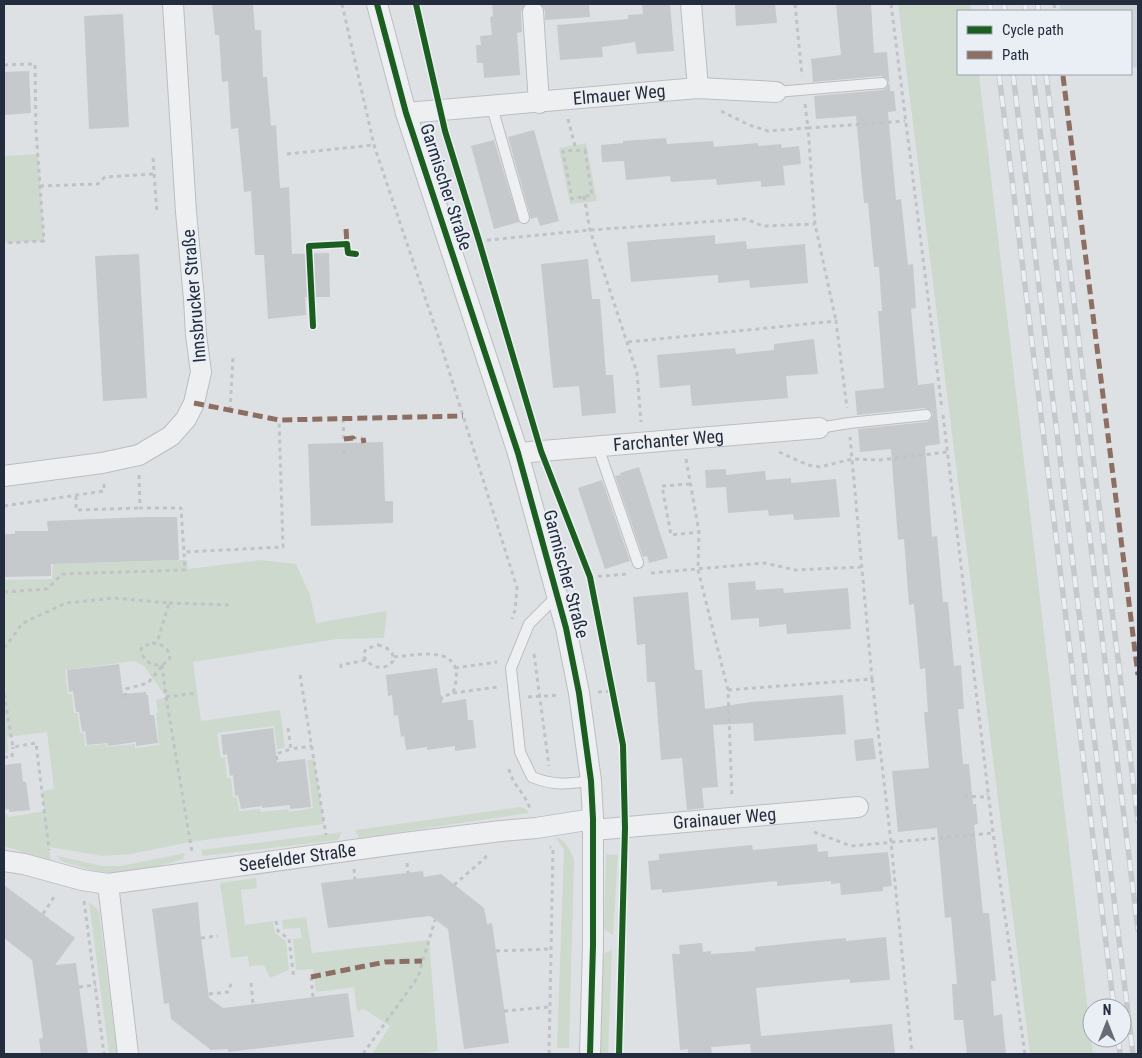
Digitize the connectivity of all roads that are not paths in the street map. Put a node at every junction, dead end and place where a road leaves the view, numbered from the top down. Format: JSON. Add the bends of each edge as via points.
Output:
{"nodes":[{"id":1,"x":173,"y":4,"type":"edge"},
{"id":2,"x":377,"y":4,"type":"edge"},
{"id":3,"x":691,"y":4,"type":"edge"},
{"id":4,"x":533,"y":12,"type":"dead end"},
{"id":5,"x":882,"y":83,"type":"dead end"},
{"id":6,"x":698,"y":88,"type":"junction"},
{"id":7,"x":776,"y":92,"type":"joint"},
{"id":8,"x":540,"y":103,"type":"junction"},
{"id":9,"x":492,"y":107,"type":"junction"},
{"id":10,"x":406,"y":113,"type":"junction"},
{"id":11,"x":524,"y":218,"type":"dead end"},
{"id":12,"x":926,"y":415,"type":"dead end"},
{"id":13,"x":819,"y":428,"type":"joint"},
{"id":14,"x":598,"y":447,"type":"junction"},
{"id":15,"x":518,"y":453,"type":"junction"},
{"id":16,"x":4,"y":476,"type":"edge"},
{"id":17,"x":638,"y":563,"type":"dead end"},
{"id":18,"x":558,"y":596,"type":"junction"},
{"id":19,"x":591,"y":781,"type":"junction"},
{"id":20,"x":858,"y":807,"type":"dead end"},
{"id":21,"x":593,"y":824,"type":"junction"},
{"id":22,"x":4,"y":861,"type":"edge"},
{"id":23,"x":108,"y":884,"type":"junction"},
{"id":24,"x":128,"y":1054,"type":"edge"},
{"id":25,"x":590,"y":1054,"type":"edge"}],
"edges":[{"from":1,"to":16,"type":"street","name":"Innsbrucker Straße","via":[[186,212],[201,372],[194,403],[186,419],[171,436],[139,455]]},
{"from":2,"to":10,"type":"street","name":"Garmischer Straße"},
{"from":3,"to":6,"type":"street"},
{"from":4,"to":8,"type":"street"},
{"from":5,"to":7,"type":"lane"},
{"from":6,"to":7,"type":"street","name":"Elmauer Weg"},
{"from":6,"to":8,"type":"street","name":"Elmauer Weg"},
{"from":8,"to":9,"type":"street","name":"Elmauer Weg"},
{"from":9,"to":10,"type":"street","name":"Elmauer Weg"},
{"from":9,"to":11,"type":"lane"},
{"from":10,"to":15,"type":"street","name":"Garmischer Straße"},
{"from":12,"to":13,"type":"lane"},
{"from":13,"to":14,"type":"street","name":"Farchanter Weg"},
{"from":14,"to":15,"type":"street","name":"Farchanter Weg"},
{"from":14,"to":17,"type":"lane"},
{"from":15,"to":18,"type":"street","name":"Garmischer Straße"},
{"from":18,"to":19,"type":"street","name":"Garmischer Straße","via":[[579,693]]},
{"from":18,"to":19,"type":"lane","via":[[529,624],[511,668],[520,752],[532,777],[563,785]]},
{"from":19,"to":21,"type":"street","name":"Garmischer Straße"},
{"from":20,"to":21,"type":"street","name":"Grainauer Weg","via":[[733,819]]},
{"from":21,"to":23,"type":"street","name":"Seefelder Straße","via":[[501,830]]},
{"from":21,"to":25,"type":"street","name":"Garmischer Straße"},
{"from":22,"to":23,"type":"street","name":"Seefelder Straße"},
{"from":23,"to":24,"type":"street"}]}
